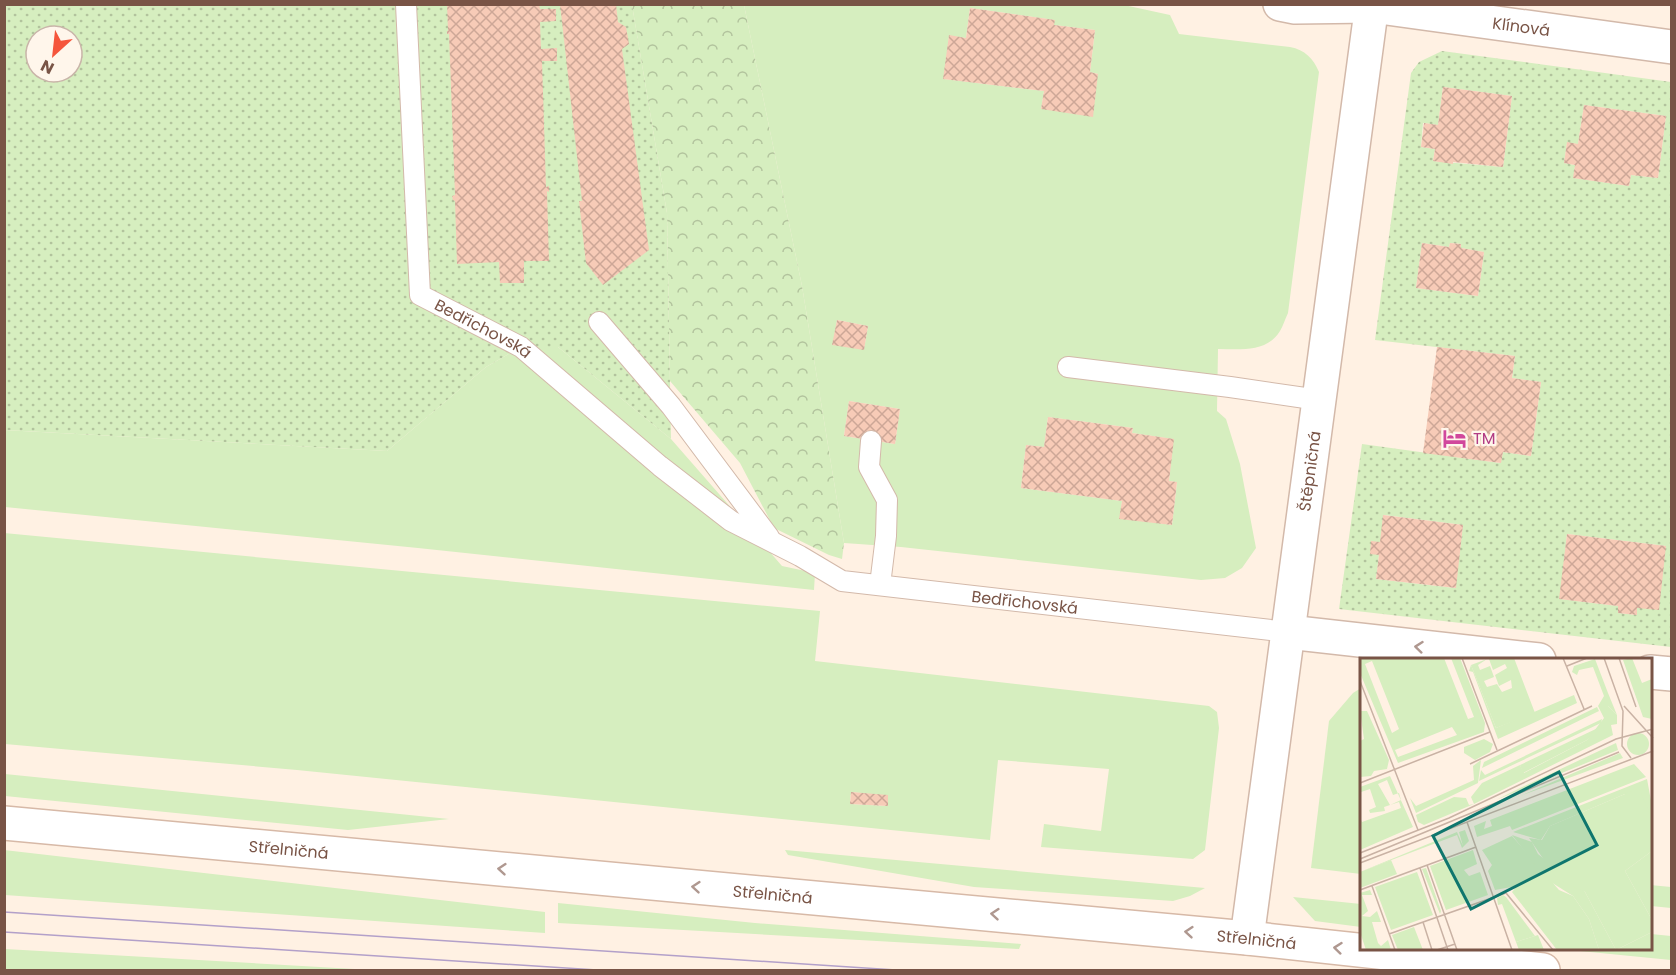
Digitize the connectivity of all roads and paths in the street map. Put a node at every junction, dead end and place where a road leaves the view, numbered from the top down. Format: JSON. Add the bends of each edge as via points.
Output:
{"nodes":[{"id":1,"x":406,"y":4,"type":"edge"},
{"id":2,"x":1280,"y":4,"type":"edge"},
{"id":3,"x":1372,"y":5,"type":"edge"},
{"id":4,"x":1671,"y":47,"type":"edge"},
{"id":5,"x":599,"y":322,"type":"dead end"},
{"id":6,"x":1068,"y":367,"type":"dead end"},
{"id":7,"x":1319,"y":400,"type":"junction"},
{"id":8,"x":871,"y":441,"type":"dead end"},
{"id":9,"x":772,"y":542,"type":"junction"},
{"id":10,"x":880,"y":585,"type":"junction"},
{"id":11,"x":1288,"y":632,"type":"junction"},
{"id":12,"x":1516,"y":658,"type":"edge"},
{"id":13,"x":1652,"y":672,"type":"edge"},
{"id":14,"x":1671,"y":675,"type":"edge"},
{"id":15,"x":4,"y":823,"type":"edge"},
{"id":16,"x":1247,"y":938,"type":"junction"},
{"id":17,"x":1360,"y":950,"type":"edge"},
{"id":18,"x":1367,"y":951,"type":"edge"},
{"id":19,"x":1543,"y":970,"type":"edge"}],
"edges":[{"from":1,"to":9,"type":"lane","name":"Bedřichovská","via":[[420,294],[521,347],[660,466],[731,521]]},
{"from":2,"to":3,"type":"street"},
{"from":3,"to":4,"type":"street","name":"Klínová"},
{"from":3,"to":7,"type":"street","name":"Štěpničná"},
{"from":5,"to":9,"type":"lane","name":"Bedřichovská","via":[[671,406]]},
{"from":6,"to":7,"type":"lane"},
{"from":7,"to":11,"type":"street","name":"Štěpničná"},
{"from":8,"to":10,"type":"lane","via":[[869,467],[887,500]]},
{"from":9,"to":10,"type":"lane","name":"Bedřichovská","via":[[842,580]]},
{"from":10,"to":11,"type":"lane","name":"Bedřichovská"},
{"from":12,"to":11,"type":"street","one_way":true},
{"from":11,"to":16,"type":"street","name":"Štěpničná"},
{"from":13,"to":14,"type":"street"},
{"from":16,"to":15,"type":"street","name":"Střelničná","one_way":true},
{"from":17,"to":16,"type":"street","name":"Střelničná","one_way":true},
{"from":19,"to":18,"type":"street","name":"Střelničná","one_way":true}]}
